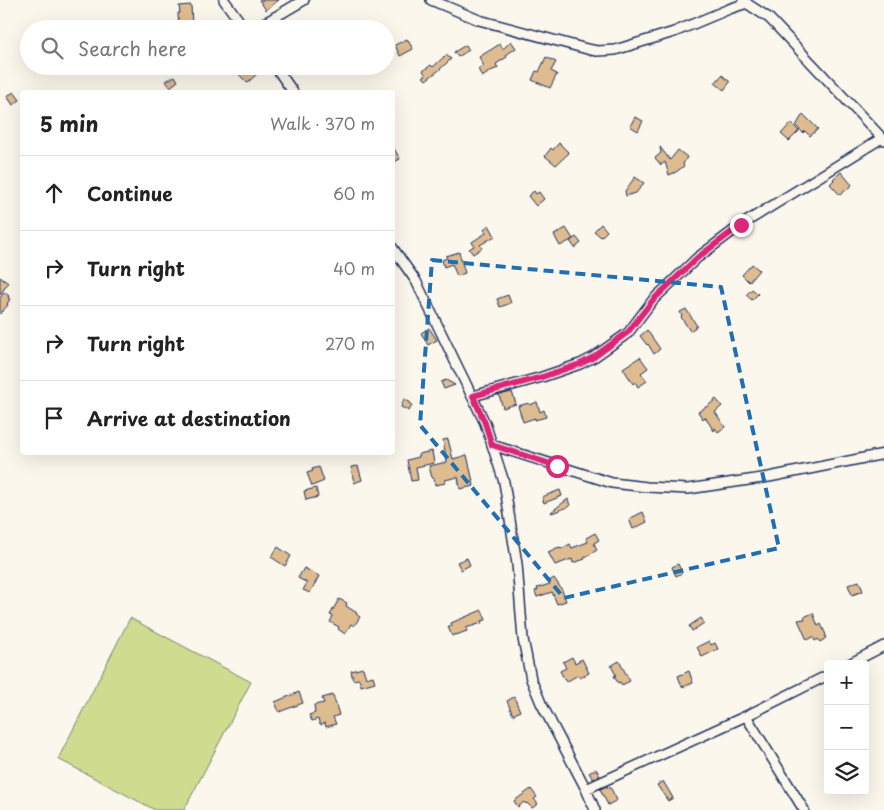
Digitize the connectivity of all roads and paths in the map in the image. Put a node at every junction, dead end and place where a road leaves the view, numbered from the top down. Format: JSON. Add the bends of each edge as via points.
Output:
{"nodes":[{"id":1,"x":224,"y":0,"type":"edge"},
{"id":2,"x":304,"y":0,"type":"edge"},
{"id":3,"x":431,"y":0,"type":"edge"},
{"id":4,"x":744,"y":2,"type":"edge"},
{"id":5,"x":238,"y":20,"type":"edge"},
{"id":6,"x":270,"y":20,"type":"edge"},
{"id":7,"x":281,"y":75,"type":"edge"},
{"id":8,"x":292,"y":90,"type":"edge"},
{"id":9,"x":883,"y":139,"type":"edge"},
{"id":10,"x":395,"y":251,"type":"edge"},
{"id":11,"x":473,"y":396,"type":"junction"},
{"id":12,"x":492,"y":445,"type":"junction"},
{"id":13,"x":884,"y":454,"type":"edge"},
{"id":14,"x":884,"y":646,"type":"edge"},
{"id":15,"x":858,"y":660,"type":"edge"},
{"id":16,"x":824,"y":677,"type":"edge"},
{"id":17,"x":746,"y":716,"type":"junction"},
{"id":18,"x":586,"y":789,"type":"junction"},
{"id":19,"x":595,"y":810,"type":"edge"},
{"id":20,"x":804,"y":810,"type":"edge"}],
"edges":[{"from":1,"to":5,"type":"street"},
{"from":2,"to":6,"type":"street"},
{"from":3,"to":4,"type":"street","via":[[479,20],[597,51],[615,50],[674,32]]},
{"from":4,"to":9,"type":"street","via":[[769,18]]},
{"from":7,"to":8,"type":"street"},
{"from":9,"to":11,"type":"street","via":[[741,225],[697,258],[653,300],[628,332],[594,357],[542,377]]},
{"from":10,"to":11,"type":"street","via":[[416,282]]},
{"from":11,"to":12,"type":"street"},
{"from":12,"to":13,"type":"street","via":[[612,483],[688,489]]},
{"from":12,"to":18,"type":"street","via":[[504,482],[531,679]]},
{"from":14,"to":15,"type":"street"},
{"from":16,"to":17,"type":"street"},
{"from":17,"to":18,"type":"street"},
{"from":17,"to":20,"type":"street"},
{"from":18,"to":19,"type":"street"}]}
